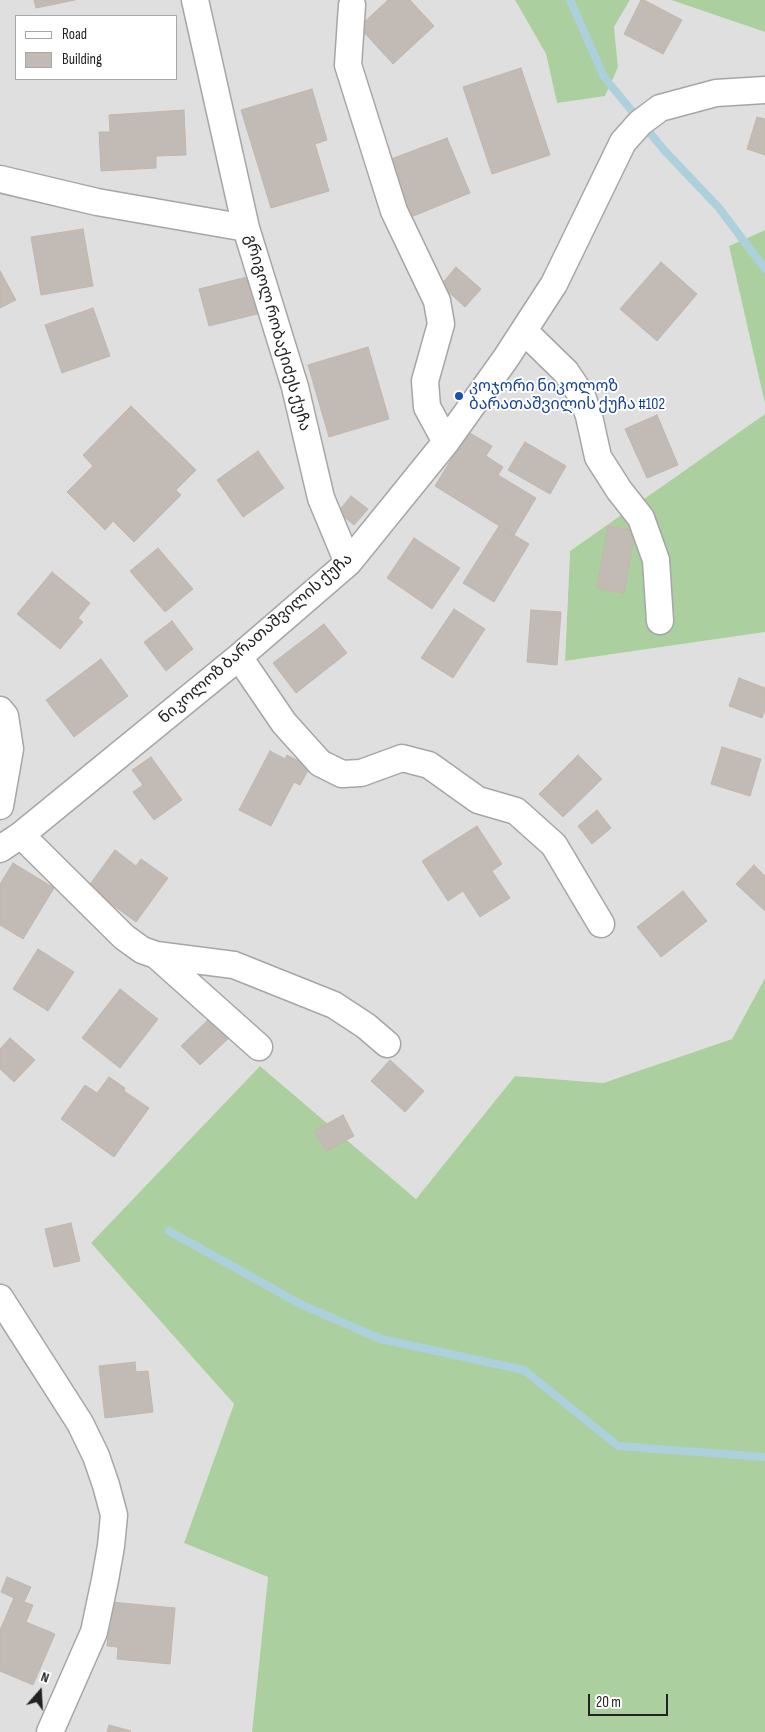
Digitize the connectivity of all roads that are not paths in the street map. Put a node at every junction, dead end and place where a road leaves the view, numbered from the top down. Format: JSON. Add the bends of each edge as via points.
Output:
{"nodes":[{"id":1,"x":195,"y":0,"type":"edge"},
{"id":2,"x":352,"y":5,"type":"dead end"},
{"id":3,"x":765,"y":90,"type":"edge"},
{"id":4,"x":0,"y":179,"type":"edge"},
{"id":5,"x":246,"y":228,"type":"junction"},
{"id":6,"x":524,"y":331,"type":"junction"},
{"id":7,"x":446,"y":442,"type":"junction"},
{"id":8,"x":348,"y":563,"type":"junction"},
{"id":9,"x":660,"y":622,"type":"dead end"},
{"id":10,"x":240,"y":657,"type":"junction"},
{"id":11,"x":0,"y":710,"type":"edge"},
{"id":12,"x":0,"y":806,"type":"edge"},
{"id":13,"x":21,"y":835,"type":"junction"},
{"id":14,"x":0,"y":849,"type":"edge"},
{"id":15,"x":601,"y":924,"type":"dead end"},
{"id":16,"x":156,"y":955,"type":"junction"},
{"id":17,"x":387,"y":1044,"type":"dead end"},
{"id":18,"x":259,"y":1047,"type":"dead end"},
{"id":19,"x":0,"y":1298,"type":"edge"},
{"id":20,"x":94,"y":1632,"type":"junction"},
{"id":21,"x":50,"y":1732,"type":"edge"},
{"id":22,"x":72,"y":1732,"type":"edge"}],
"edges":[{"from":1,"to":5,"type":"street"},
{"from":2,"to":7,"type":"street","via":[[350,73],[394,211],[437,301],[441,324],[425,381],[427,407]]},
{"from":3,"to":6,"type":"street","name":"ნიკოლოზ ბარათაშვილის ქუჩა","via":[[716,92],[660,108],[640,123],[623,142],[554,284]]},
{"from":4,"to":5,"type":"street","name":"გრიგოლ რობაქიძეს ქუჩა","via":[[97,202]]},
{"from":5,"to":8,"type":"street","name":"გრიგოლ რობაქიძეს ქუჩა","via":[[295,387],[321,498]]},
{"from":6,"to":7,"type":"street","name":"ნიკოლოზ ბარათაშვილის ქუჩა"},
{"from":6,"to":9,"type":"street","via":[[566,372],[582,396],[598,457],[641,518],[656,560]]},
{"from":7,"to":8,"type":"street","name":"ნიკოლოზ ბარათაშვილის ქუჩა"},
{"from":8,"to":10,"type":"street","name":"ნიკოლოზ ბარათაშვილის ქუჩა"},
{"from":10,"to":13,"type":"street","name":"ნიკოლოზ ბარათაშვილის ქუჩა"},
{"from":10,"to":15,"type":"street","via":[[284,723],[320,763],[342,774],[361,773],[402,758],[429,765],[478,800],[516,810],[554,845]]},
{"from":11,"to":12,"type":"street","via":[[5,716],[10,749]]},
{"from":13,"to":14,"type":"street","name":"ნიკოლოზ ბარათაშვილის ქუჩა"},
{"from":13,"to":16,"type":"street","via":[[124,937],[142,950]]},
{"from":16,"to":17,"type":"street","via":[[234,965],[334,1005]]},
{"from":16,"to":18,"type":"street"},
{"from":19,"to":20,"type":"street","via":[[80,1423],[106,1485],[114,1515]]},
{"from":20,"to":21,"type":"street"},
{"from":20,"to":22,"type":"street","via":[[92,1670]]}]}
